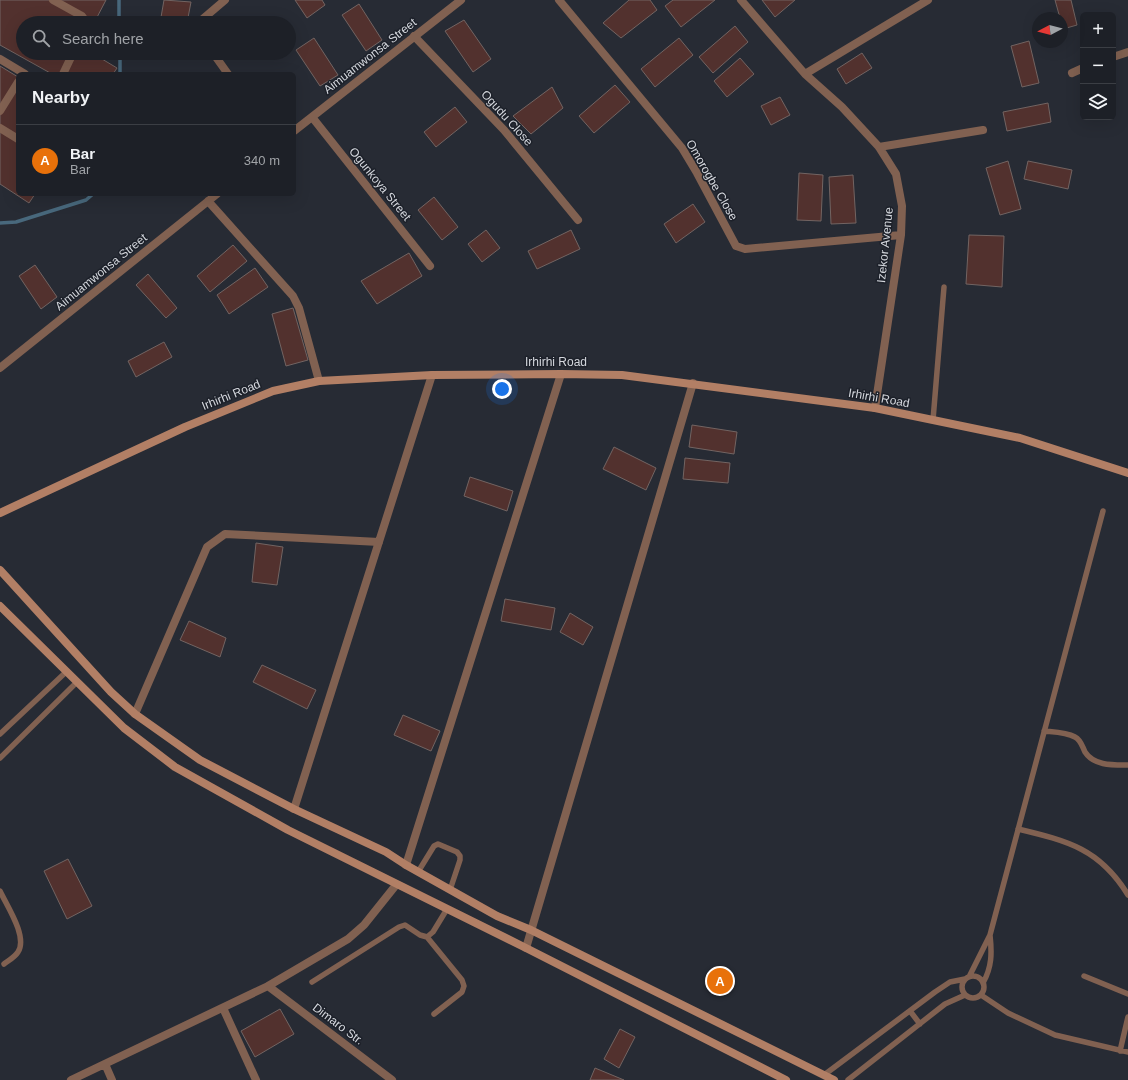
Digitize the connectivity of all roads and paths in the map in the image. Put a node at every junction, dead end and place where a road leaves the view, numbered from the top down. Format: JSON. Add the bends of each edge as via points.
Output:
{"nodes":[{"id":1,"x":53,"y":0,"type":"edge"},
{"id":2,"x":225,"y":0,"type":"edge"},
{"id":3,"x":461,"y":0,"type":"edge"},
{"id":4,"x":559,"y":0,"type":"edge"},
{"id":5,"x":741,"y":0,"type":"edge"},
{"id":6,"x":928,"y":0,"type":"edge"},
{"id":7,"x":82,"y":16,"type":"edge"},
{"id":8,"x":206,"y":16,"type":"edge"},
{"id":9,"x":414,"y":36,"type":"junction"},
{"id":10,"x":1128,"y":52,"type":"edge"},
{"id":11,"x":1116,"y":56,"type":"edge"},
{"id":12,"x":0,"y":59,"type":"edge"},
{"id":13,"x":70,"y":60,"type":"edge"},
{"id":14,"x":218,"y":60,"type":"edge"},
{"id":15,"x":1080,"y":69,"type":"edge"},
{"id":16,"x":21,"y":72,"type":"edge"},
{"id":17,"x":64,"y":72,"type":"edge"},
{"id":18,"x":227,"y":72,"type":"edge"},
{"id":19,"x":1072,"y":73,"type":"dead end"},
{"id":20,"x":805,"y":74,"type":"junction"},
{"id":21,"x":16,"y":85,"type":"edge"},
{"id":22,"x":0,"y":110,"type":"edge"},
{"id":23,"x":312,"y":117,"type":"junction"},
{"id":24,"x":0,"y":128,"type":"edge"},
{"id":25,"x":296,"y":130,"type":"edge"},
{"id":26,"x":982,"y":130,"type":"dead end"},
{"id":27,"x":16,"y":138,"type":"edge"},
{"id":28,"x":878,"y":147,"type":"junction"},
{"id":29,"x":214,"y":196,"type":"edge"},
{"id":30,"x":208,"y":201,"type":"junction"},
{"id":31,"x":578,"y":220,"type":"dead end"},
{"id":32,"x":900,"y":235,"type":"junction"},
{"id":33,"x":430,"y":266,"type":"dead end"},
{"id":34,"x":944,"y":287,"type":"dead end"},
{"id":35,"x":0,"y":368,"type":"edge"},
{"id":36,"x":561,"y":374,"type":"junction"},
{"id":37,"x":432,"y":375,"type":"junction"},
{"id":38,"x":319,"y":381,"type":"junction"},
{"id":39,"x":693,"y":383,"type":"junction"},
{"id":40,"x":875,"y":408,"type":"junction"},
{"id":41,"x":933,"y":420,"type":"junction"},
{"id":42,"x":1128,"y":473,"type":"edge"},
{"id":43,"x":1103,"y":511,"type":"dead end"},
{"id":44,"x":0,"y":513,"type":"edge"},
{"id":45,"x":379,"y":542,"type":"junction"},
{"id":46,"x":0,"y":570,"type":"edge"},
{"id":47,"x":0,"y":606,"type":"edge"},
{"id":48,"x":66,"y":672,"type":"junction"},
{"id":49,"x":77,"y":682,"type":"junction"},
{"id":50,"x":135,"y":714,"type":"junction"},
{"id":51,"x":1044,"y":731,"type":"junction"},
{"id":52,"x":0,"y":734,"type":"edge"},
{"id":53,"x":0,"y":758,"type":"edge"},
{"id":54,"x":1128,"y":765,"type":"edge"},
{"id":55,"x":294,"y":809,"type":"junction"},
{"id":56,"x":1018,"y":829,"type":"junction"},
{"id":57,"x":406,"y":865,"type":"junction"},
{"id":58,"x":418,"y":872,"type":"junction"},
{"id":59,"x":396,"y":884,"type":"junction"},
{"id":60,"x":450,"y":890,"type":"junction"},
{"id":61,"x":0,"y":891,"type":"edge"},
{"id":62,"x":1128,"y":895,"type":"edge"},
{"id":63,"x":447,"y":909,"type":"junction"},
{"id":64,"x":531,"y":930,"type":"junction"},
{"id":65,"x":990,"y":935,"type":"junction"},
{"id":66,"x":427,"y":937,"type":"junction"},
{"id":67,"x":526,"y":948,"type":"junction"},
{"id":68,"x":4,"y":964,"type":"dead end"},
{"id":69,"x":1084,"y":976,"type":"dead end"},
{"id":70,"x":967,"y":978,"type":"junction"},
{"id":71,"x":312,"y":982,"type":"dead end"},
{"id":72,"x":984,"y":983,"type":"junction"},
{"id":73,"x":268,"y":986,"type":"junction"},
{"id":74,"x":1128,"y":994,"type":"edge"},
{"id":75,"x":965,"y":995,"type":"junction"},
{"id":76,"x":981,"y":995,"type":"junction"},
{"id":77,"x":223,"y":1008,"type":"junction"},
{"id":78,"x":910,"y":1011,"type":"junction"},
{"id":79,"x":434,"y":1014,"type":"dead end"},
{"id":80,"x":1128,"y":1017,"type":"edge"},
{"id":81,"x":920,"y":1024,"type":"junction"},
{"id":82,"x":1120,"y":1050,"type":"junction"},
{"id":83,"x":1128,"y":1052,"type":"edge"},
{"id":84,"x":105,"y":1064,"type":"junction"},
{"id":85,"x":824,"y":1075,"type":"junction"},
{"id":86,"x":783,"y":1079,"type":"edge"},
{"id":87,"x":71,"y":1080,"type":"edge"},
{"id":88,"x":112,"y":1080,"type":"edge"},
{"id":89,"x":256,"y":1080,"type":"edge"},
{"id":90,"x":392,"y":1080,"type":"edge"},
{"id":91,"x":834,"y":1080,"type":"edge"},
{"id":92,"x":848,"y":1080,"type":"edge"}],
"edges":[{"from":1,"to":7,"type":"street"},
{"from":2,"to":8,"type":"street"},
{"from":3,"to":9,"type":"street","name":"Aimuamwonsa Street"},
{"from":4,"to":32,"type":"street","name":"Omorogbe Close","via":[[682,148],[736,246],[745,249]]},
{"from":5,"to":20,"type":"street","name":"Izekor Avenue"},
{"from":6,"to":20,"type":"street"},
{"from":9,"to":23,"type":"street","name":"Aimuamwonsa Street"},
{"from":9,"to":31,"type":"street","name":"Ogudu Close","via":[[504,130]]},
{"from":10,"to":11,"type":"street"},
{"from":12,"to":16,"type":"street"},
{"from":13,"to":17,"type":"street"},
{"from":14,"to":18,"type":"street"},
{"from":15,"to":19,"type":"street"},
{"from":20,"to":28,"type":"street","name":"Izekor Avenue","via":[[842,107]]},
{"from":21,"to":22,"type":"street"},
{"from":23,"to":25,"type":"street","name":"Aimuamwonsa Street"},
{"from":23,"to":33,"type":"street","name":"Ogunkoya Street"},
{"from":24,"to":27,"type":"street"},
{"from":26,"to":28,"type":"street"},
{"from":28,"to":32,"type":"street","name":"Izekor Avenue","via":[[896,174],[902,206]]},
{"from":29,"to":30,"type":"street","name":"Aimuamwonsa Street"},
{"from":30,"to":35,"type":"street","name":"Aimuamwonsa Street"},
{"from":30,"to":38,"type":"street","via":[[293,296],[299,308]]},
{"from":32,"to":40,"type":"street","name":"Izekor Avenue"},
{"from":34,"to":41,"type":"lane"},
{"from":36,"to":37,"type":"main road","name":"Irhirhi Road"},
{"from":36,"to":39,"type":"main road","name":"Irhirhi Road","via":[[622,375]]},
{"from":36,"to":57,"type":"street"},
{"from":37,"to":38,"type":"main road","name":"Irhirhi Road"},
{"from":37,"to":45,"type":"street"},
{"from":38,"to":44,"type":"main road","name":"Irhirhi Road","via":[[273,390],[235,405]]},
{"from":39,"to":40,"type":"main road","name":"Irhirhi Road"},
{"from":39,"to":64,"type":"street"},
{"from":40,"to":41,"type":"main road","name":"Irhirhi Road"},
{"from":41,"to":42,"type":"main road","name":"Irhirhi Road","via":[[1020,438]]},
{"from":43,"to":51,"type":"lane"},
{"from":45,"to":50,"type":"street","via":[[225,534],[207,547]]},
{"from":45,"to":55,"type":"street"},
{"from":46,"to":50,"type":"main road","via":[[111,692]]},
{"from":47,"to":48,"type":"main road"},
{"from":48,"to":49,"type":"main road"},
{"from":48,"to":52,"type":"lane"},
{"from":49,"to":53,"type":"lane"},
{"from":49,"to":59,"type":"main road","via":[[124,728],[175,767],[288,830]]},
{"from":50,"to":55,"type":"main road","via":[[200,760]]},
{"from":51,"to":54,"type":"lane","via":[[1066,733],[1076,737],[1093,760]]},
{"from":51,"to":56,"type":"lane"},
{"from":55,"to":57,"type":"main road","via":[[386,852]]},
{"from":56,"to":62,"type":"lane","via":[[1062,840],[1093,854],[1118,879]]},
{"from":56,"to":65,"type":"lane"},
{"from":57,"to":58,"type":"main road"},
{"from":58,"to":60,"type":"main road"},
{"from":58,"to":60,"type":"lane","via":[[434,846],[438,844],[457,852],[460,860]]},
{"from":59,"to":63,"type":"main road"},
{"from":59,"to":73,"type":"street","via":[[364,925],[348,939]]},
{"from":60,"to":64,"type":"main road","via":[[497,916]]},
{"from":61,"to":68,"type":"lane","via":[[21,935],[18,953]]},
{"from":63,"to":66,"type":"lane"},
{"from":63,"to":67,"type":"main road"},
{"from":64,"to":67,"type":"street"},
{"from":64,"to":85,"type":"main road"},
{"from":65,"to":70,"type":"lane"},
{"from":65,"to":72,"type":"lane","via":[[991,960]]},
{"from":66,"to":71,"type":"lane","via":[[405,925],[399,927]]},
{"from":66,"to":79,"type":"lane","via":[[462,980],[464,986],[462,992]]},
{"from":67,"to":86,"type":"main road"},
{"from":69,"to":74,"type":"lane"},
{"from":70,"to":72,"type":"lane","via":[[977,977]]},
{"from":70,"to":75,"type":"lane","via":[[962,987]]},
{"from":70,"to":78,"type":"lane","via":[[945,985]]},
{"from":72,"to":76,"type":"lane"},
{"from":73,"to":77,"type":"street"},
{"from":73,"to":90,"type":"street","name":"Dimaro Str."},
{"from":75,"to":76,"type":"lane","via":[[973,998]]},
{"from":75,"to":81,"type":"lane","via":[[946,1004]]},
{"from":76,"to":82,"type":"lane","via":[[1008,1013],[1055,1035]]},
{"from":77,"to":84,"type":"street"},
{"from":77,"to":89,"type":"street"},
{"from":78,"to":81,"type":"lane"},
{"from":78,"to":85,"type":"lane"},
{"from":80,"to":82,"type":"lane"},
{"from":81,"to":92,"type":"lane"},
{"from":82,"to":83,"type":"lane"},
{"from":84,"to":87,"type":"street"},
{"from":84,"to":88,"type":"street"},
{"from":85,"to":91,"type":"main road"}]}
